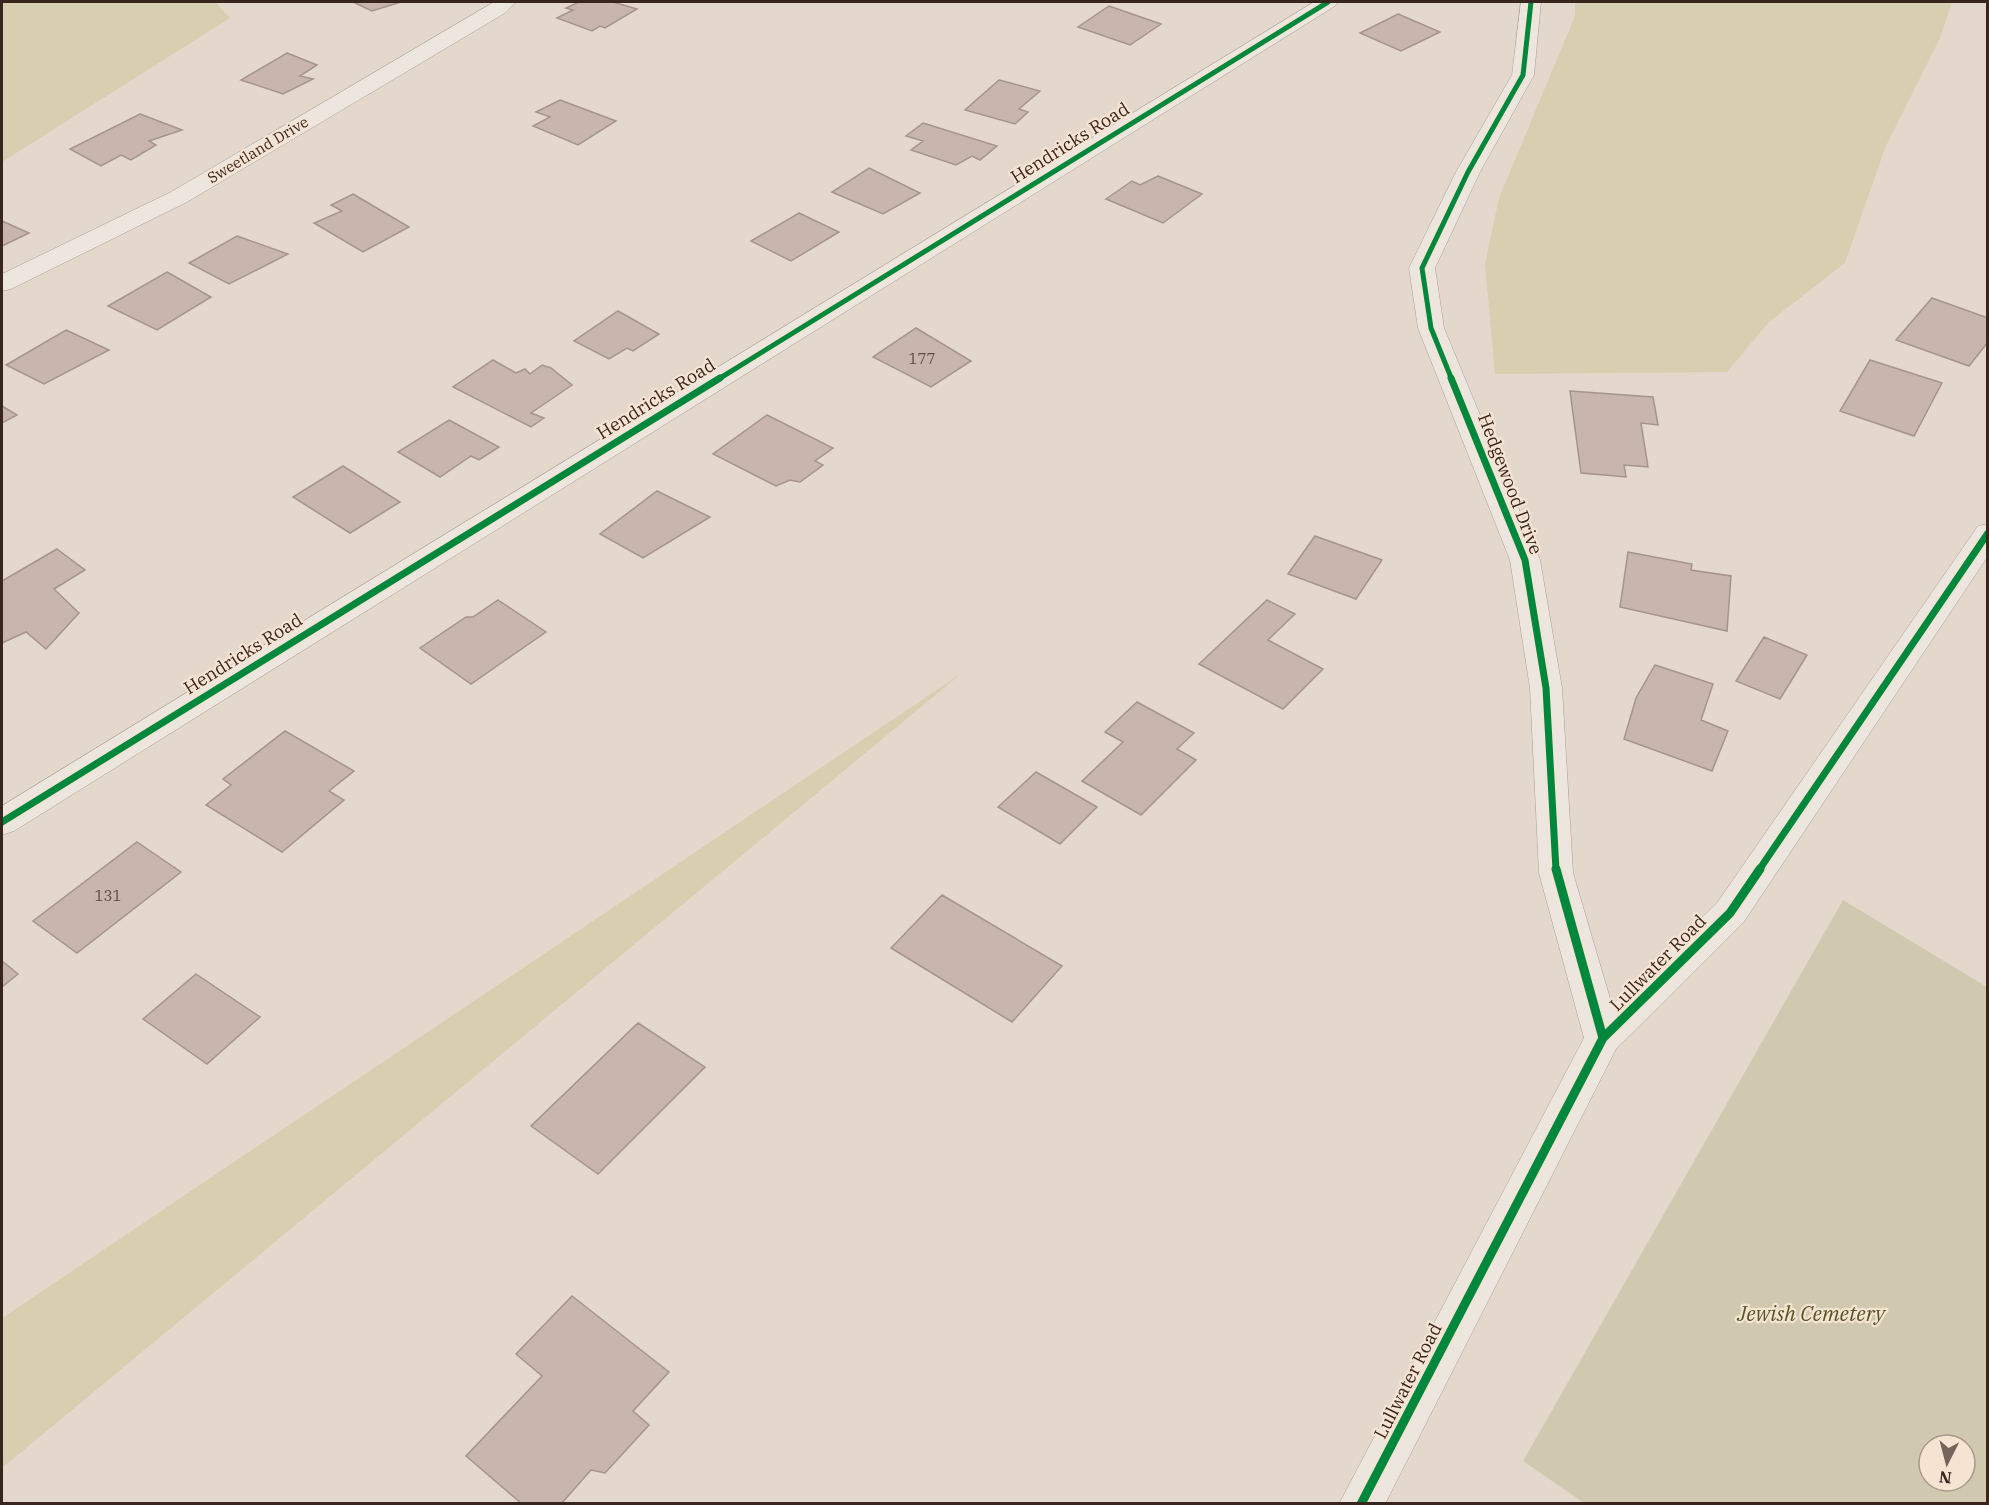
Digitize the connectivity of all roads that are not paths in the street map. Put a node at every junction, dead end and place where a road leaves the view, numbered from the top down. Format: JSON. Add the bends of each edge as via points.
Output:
{"nodes":[{"id":1,"x":506,"y":2,"type":"edge"},
{"id":2,"x":1328,"y":2,"type":"edge"},
{"id":3,"x":1531,"y":2,"type":"edge"},
{"id":4,"x":2,"y":284,"type":"edge"},
{"id":5,"x":1988,"y":533,"type":"edge"},
{"id":6,"x":2,"y":822,"type":"edge"},
{"id":7,"x":1603,"y":1038,"type":"junction"},
{"id":8,"x":1361,"y":1503,"type":"edge"}],
"edges":[{"from":1,"to":4,"type":"street","name":"Sweetland Drive","via":[[179,197]]},
{"from":2,"to":6,"type":"street","name":"Hendricks Road"},
{"from":3,"to":7,"type":"street","name":"Hedgewood Drive","via":[[1523,75],[1468,172],[1422,268],[1431,328],[1525,560],[1546,688],[1556,873]]},
{"from":5,"to":7,"type":"street","name":"Lullwater Road","via":[[1730,913]]},
{"from":7,"to":8,"type":"street","name":"Lullwater Road"}]}
